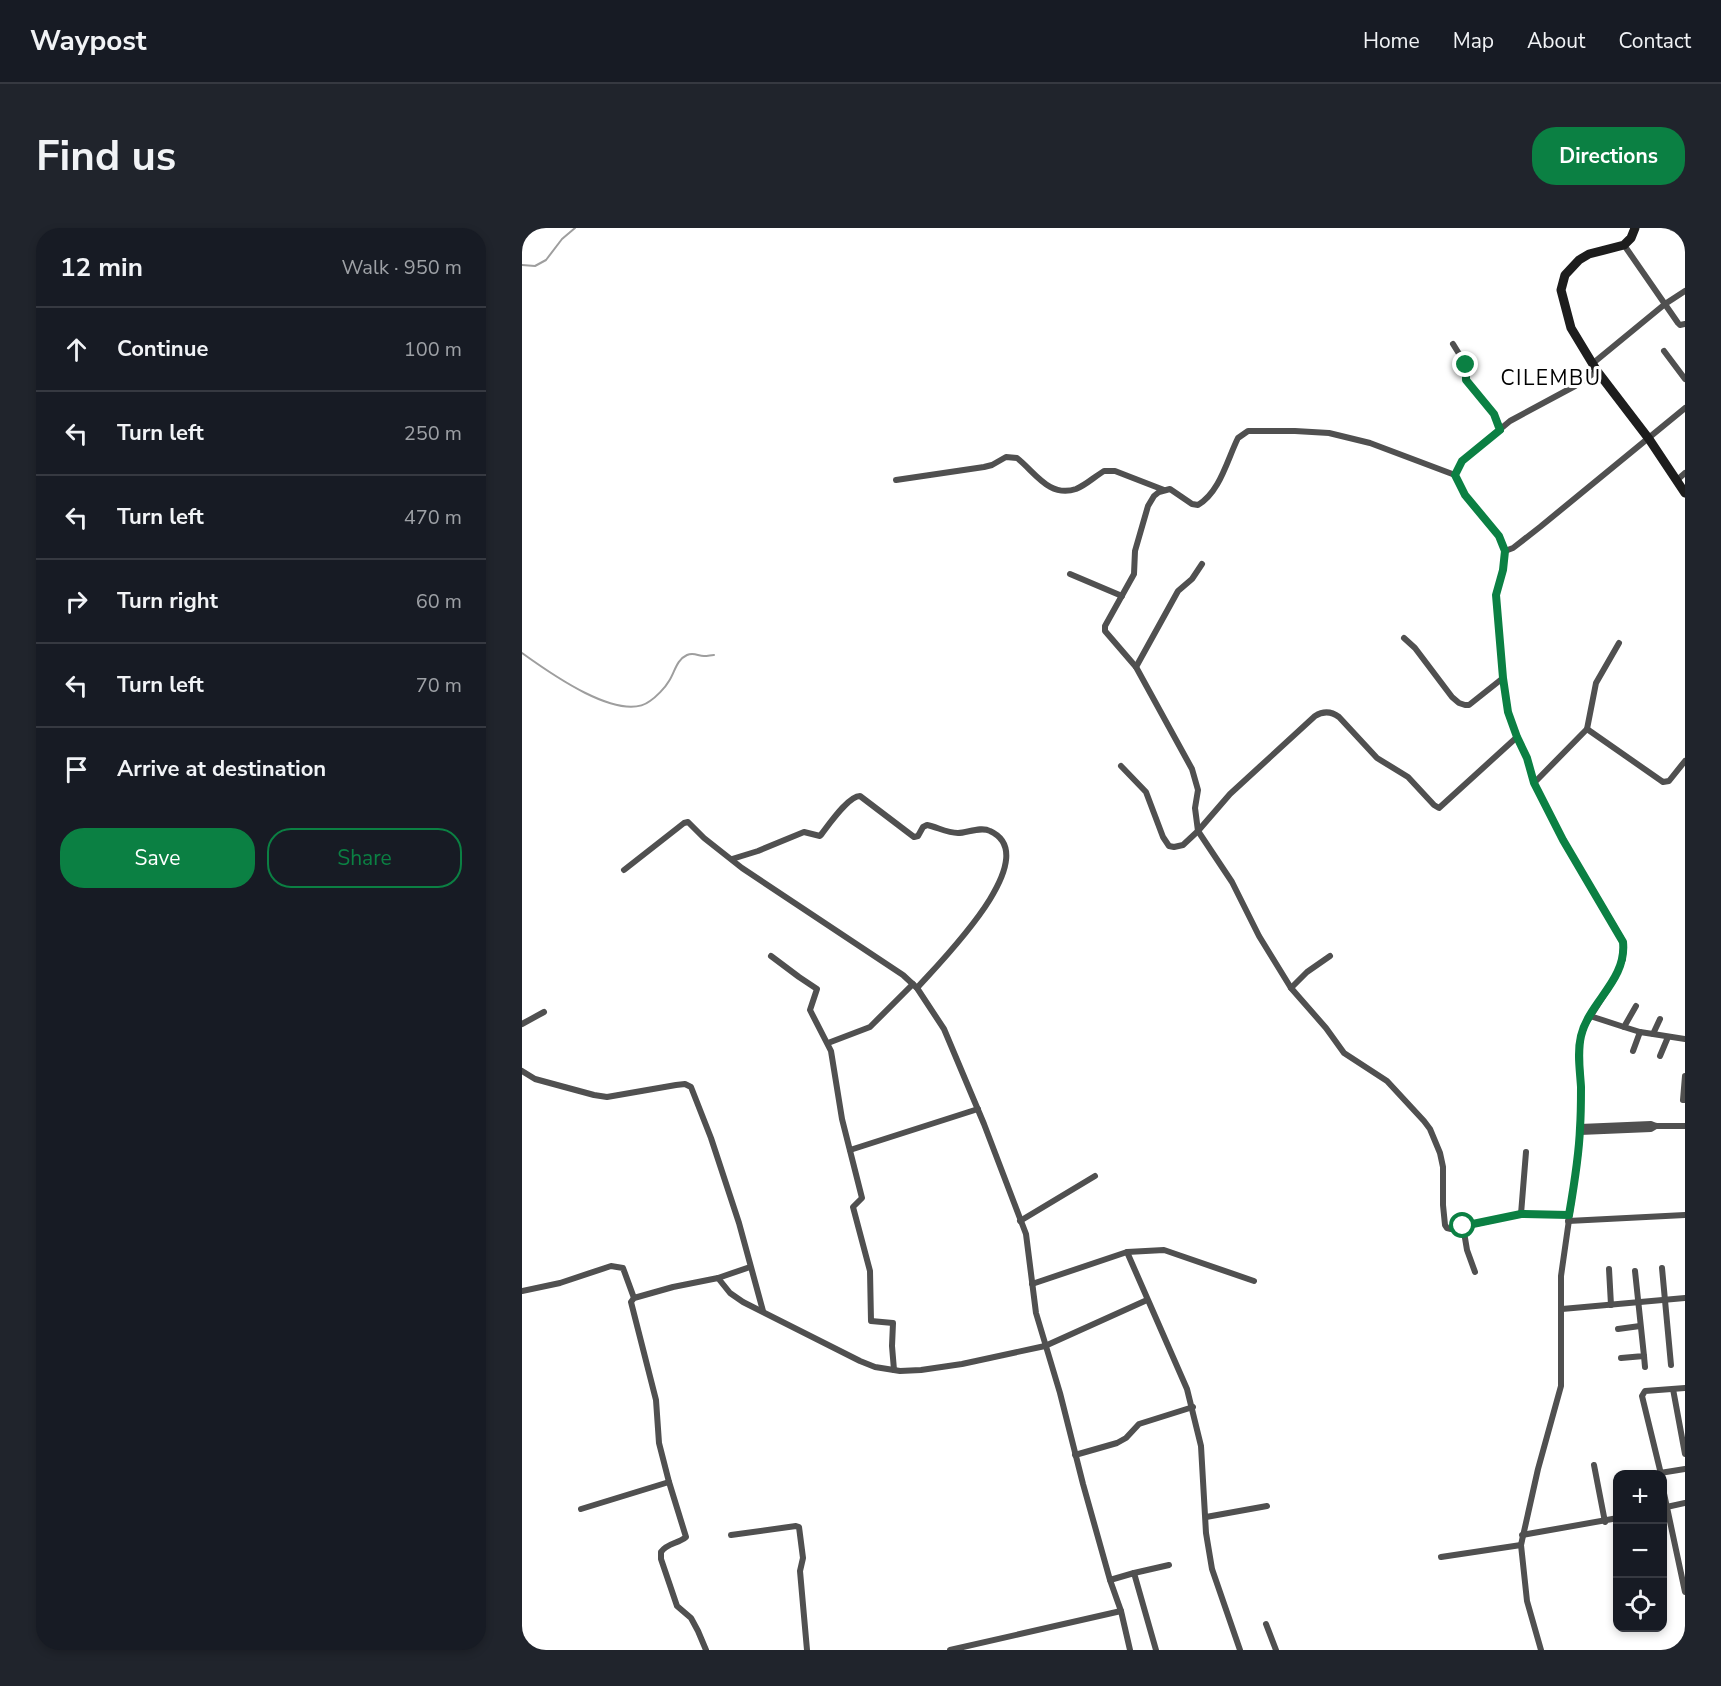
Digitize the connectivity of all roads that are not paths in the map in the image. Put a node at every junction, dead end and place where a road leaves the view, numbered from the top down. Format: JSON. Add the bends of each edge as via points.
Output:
{"nodes":[{"id":1,"x":1635,"y":228,"type":"edge"},
{"id":2,"x":1672,"y":228,"type":"edge"},
{"id":3,"x":1685,"y":230,"type":"edge"},
{"id":4,"x":1624,"y":245,"type":"junction"},
{"id":5,"x":1685,"y":291,"type":"edge"},
{"id":6,"x":1665,"y":304,"type":"junction"},
{"id":7,"x":1685,"y":324,"type":"edge"},
{"id":8,"x":1453,"y":344,"type":"dead end"},
{"id":9,"x":1664,"y":351,"type":"dead end"},
{"id":10,"x":1595,"y":367,"type":"junction"},
{"id":11,"x":1685,"y":379,"type":"edge"},
{"id":12,"x":1685,"y":408,"type":"edge"},
{"id":13,"x":1500,"y":430,"type":"junction"},
{"id":14,"x":1649,"y":439,"type":"junction"},
{"id":15,"x":1685,"y":473,"type":"edge"},
{"id":16,"x":1455,"y":475,"type":"junction"},
{"id":17,"x":896,"y":480,"type":"dead end"},
{"id":18,"x":1677,"y":480,"type":"junction"},
{"id":19,"x":1164,"y":490,"type":"junction"},
{"id":20,"x":1685,"y":493,"type":"edge"},
{"id":21,"x":1505,"y":551,"type":"junction"},
{"id":22,"x":1202,"y":564,"type":"dead end"},
{"id":23,"x":1070,"y":574,"type":"dead end"},
{"id":24,"x":1122,"y":596,"type":"junction"},
{"id":25,"x":1404,"y":638,"type":"dead end"},
{"id":26,"x":1619,"y":643,"type":"dead end"},
{"id":27,"x":1136,"y":667,"type":"junction"},
{"id":28,"x":1503,"y":678,"type":"junction"},
{"id":29,"x":1587,"y":729,"type":"junction"},
{"id":30,"x":1517,"y":737,"type":"junction"},
{"id":31,"x":1685,"y":761,"type":"edge"},
{"id":32,"x":1121,"y":766,"type":"dead end"},
{"id":33,"x":1534,"y":783,"type":"junction"},
{"id":34,"x":1198,"y":831,"type":"junction"},
{"id":35,"x":732,"y":859,"type":"junction"},
{"id":36,"x":624,"y":870,"type":"dead end"},
{"id":37,"x":771,"y":956,"type":"dead end"},
{"id":38,"x":1330,"y":956,"type":"dead end"},
{"id":39,"x":915,"y":986,"type":"junction"},
{"id":40,"x":1291,"y":988,"type":"junction"},
{"id":41,"x":1636,"y":1006,"type":"dead end"},
{"id":42,"x":544,"y":1011,"type":"dead end"},
{"id":43,"x":1590,"y":1016,"type":"junction"},
{"id":44,"x":1660,"y":1019,"type":"dead end"},
{"id":45,"x":522,"y":1024,"type":"edge"},
{"id":46,"x":1624,"y":1028,"type":"junction"},
{"id":47,"x":1640,"y":1032,"type":"junction"},
{"id":48,"x":1653,"y":1034,"type":"junction"},
{"id":49,"x":1668,"y":1037,"type":"junction"},
{"id":50,"x":1685,"y":1039,"type":"edge"},
{"id":51,"x":828,"y":1043,"type":"junction"},
{"id":52,"x":1633,"y":1051,"type":"dead end"},
{"id":53,"x":1660,"y":1056,"type":"dead end"},
{"id":54,"x":522,"y":1071,"type":"edge"},
{"id":55,"x":1685,"y":1076,"type":"edge"},
{"id":56,"x":1685,"y":1100,"type":"edge"},
{"id":57,"x":978,"y":1109,"type":"junction"},
{"id":58,"x":1685,"y":1126,"type":"edge"},
{"id":59,"x":1580,"y":1129,"type":"junction"},
{"id":60,"x":850,"y":1150,"type":"junction"},
{"id":61,"x":1526,"y":1152,"type":"dead end"},
{"id":62,"x":1095,"y":1176,"type":"dead end"},
{"id":63,"x":1521,"y":1214,"type":"junction"},
{"id":64,"x":1685,"y":1215,"type":"edge"},
{"id":65,"x":1569,"y":1218,"type":"junction"},
{"id":66,"x":1020,"y":1221,"type":"junction"},
{"id":67,"x":1463,"y":1226,"type":"junction"},
{"id":68,"x":1127,"y":1252,"type":"junction"},
{"id":69,"x":750,"y":1267,"type":"junction"},
{"id":70,"x":1662,"y":1268,"type":"dead end"},
{"id":71,"x":1609,"y":1269,"type":"dead end"},
{"id":72,"x":1635,"y":1271,"type":"dead end"},
{"id":73,"x":1475,"y":1272,"type":"dead end"},
{"id":74,"x":718,"y":1278,"type":"junction"},
{"id":75,"x":1254,"y":1281,"type":"dead end"},
{"id":76,"x":1032,"y":1284,"type":"junction"},
{"id":77,"x":522,"y":1291,"type":"edge"},
{"id":78,"x":634,"y":1298,"type":"junction"},
{"id":79,"x":1685,"y":1298,"type":"edge"},
{"id":80,"x":1147,"y":1300,"type":"junction"},
{"id":81,"x":1665,"y":1300,"type":"junction"},
{"id":82,"x":1637,"y":1302,"type":"junction"},
{"id":83,"x":1611,"y":1305,"type":"junction"},
{"id":84,"x":1562,"y":1309,"type":"junction"},
{"id":85,"x":763,"y":1311,"type":"junction"},
{"id":86,"x":1640,"y":1326,"type":"junction"},
{"id":87,"x":1618,"y":1329,"type":"dead end"},
{"id":88,"x":1045,"y":1346,"type":"junction"},
{"id":89,"x":1644,"y":1356,"type":"junction"},
{"id":90,"x":1620,"y":1358,"type":"dead end"},
{"id":91,"x":1671,"y":1365,"type":"dead end"},
{"id":92,"x":1645,"y":1367,"type":"dead end"},
{"id":93,"x":894,"y":1370,"type":"junction"},
{"id":94,"x":1685,"y":1388,"type":"edge"},
{"id":95,"x":1673,"y":1389,"type":"junction"},
{"id":96,"x":1193,"y":1407,"type":"junction"},
{"id":97,"x":1685,"y":1454,"type":"edge"},
{"id":98,"x":1075,"y":1455,"type":"junction"},
{"id":99,"x":1594,"y":1465,"type":"dead end"},
{"id":100,"x":1659,"y":1470,"type":"edge"},
{"id":101,"x":1685,"y":1470,"type":"edge"},
{"id":102,"x":1667,"y":1473,"type":"edge"},
{"id":103,"x":669,"y":1482,"type":"junction"},
{"id":104,"x":1685,"y":1503,"type":"edge"},
{"id":105,"x":1267,"y":1506,"type":"dead end"},
{"id":106,"x":1667,"y":1507,"type":"edge"},
{"id":107,"x":580,"y":1509,"type":"dead end"},
{"id":108,"x":1667,"y":1516,"type":"edge"},
{"id":109,"x":1206,"y":1517,"type":"junction"},
{"id":110,"x":1613,"y":1519,"type":"edge"},
{"id":111,"x":1605,"y":1522,"type":"junction"},
{"id":112,"x":730,"y":1535,"type":"dead end"},
{"id":113,"x":1522,"y":1535,"type":"junction"},
{"id":114,"x":1521,"y":1545,"type":"junction"},
{"id":115,"x":1441,"y":1557,"type":"dead end"},
{"id":116,"x":1169,"y":1565,"type":"dead end"},
{"id":117,"x":1134,"y":1573,"type":"junction"},
{"id":118,"x":1110,"y":1580,"type":"junction"},
{"id":119,"x":1685,"y":1592,"type":"edge"},
{"id":120,"x":1120,"y":1611,"type":"junction"},
{"id":121,"x":1266,"y":1624,"type":"dead end"},
{"id":122,"x":706,"y":1650,"type":"edge"},
{"id":123,"x":807,"y":1650,"type":"edge"},
{"id":124,"x":953,"y":1650,"type":"edge"},
{"id":125,"x":1130,"y":1650,"type":"edge"},
{"id":126,"x":1156,"y":1650,"type":"edge"},
{"id":127,"x":1240,"y":1650,"type":"edge"},
{"id":128,"x":1276,"y":1650,"type":"edge"},
{"id":129,"x":1541,"y":1650,"type":"edge"}],
"edges":[{"from":1,"to":4,"type":"street"},
{"from":2,"to":3,"type":"street"},
{"from":4,"to":6,"type":"street"},
{"from":4,"to":10,"type":"street","via":[[1584,256],[1565,275],[1561,290],[1569,324]]},
{"from":5,"to":6,"type":"street"},
{"from":6,"to":7,"type":"street","via":[[1678,323]]},
{"from":6,"to":10,"type":"street"},
{"from":8,"to":13,"type":"street","via":[[1466,365],[1466,380],[1494,414]]},
{"from":9,"to":11,"type":"street"},
{"from":10,"to":13,"type":"street","via":[[1575,386]]},
{"from":10,"to":14,"type":"street"},
{"from":12,"to":14,"type":"street"},
{"from":13,"to":16,"type":"street","via":[[1462,461]]},
{"from":14,"to":18,"type":"street"},
{"from":14,"to":21,"type":"street"},
{"from":15,"to":18,"type":"street"},
{"from":16,"to":19,"type":"street","via":[[1370,443],[1329,433],[1248,432],[1238,438],[1211,494],[1203,502],[1192,504],[1176,492]]},
{"from":16,"to":21,"type":"street","via":[[1465,495],[1499,536]]},
{"from":17,"to":19,"type":"street","via":[[984,467],[1012,456],[1054,489],[1075,489],[1109,470]]},
{"from":18,"to":20,"type":"street"},
{"from":19,"to":24,"type":"street","via":[[1148,506],[1135,551],[1134,574]]},
{"from":21,"to":28,"type":"street","via":[[1496,595]]},
{"from":22,"to":27,"type":"street","via":[[1178,591]]},
{"from":23,"to":24,"type":"street"},
{"from":24,"to":27,"type":"street","via":[[1105,631]]},
{"from":25,"to":28,"type":"street","via":[[1452,697],[1465,705]]},
{"from":26,"to":29,"type":"street","via":[[1596,683]]},
{"from":27,"to":34,"type":"street","via":[[1196,777]]},
{"from":28,"to":30,"type":"street","via":[[1506,706]]},
{"from":29,"to":31,"type":"street","via":[[1663,782],[1669,781]]},
{"from":29,"to":33,"type":"street"},
{"from":30,"to":33,"type":"street"},
{"from":30,"to":34,"type":"street","via":[[1439,807],[1408,777],[1377,758],[1339,717],[1320,713],[1242,782]]},
{"from":32,"to":34,"type":"street","via":[[1146,792],[1169,846],[1183,845]]},
{"from":33,"to":43,"type":"street","via":[[1623,942],[1623,959],[1615,978]]},
{"from":34,"to":40,"type":"street","via":[[1232,882]]},
{"from":35,"to":36,"type":"street","via":[[686,822]]},
{"from":35,"to":39,"type":"street"},
{"from":35,"to":39,"type":"street","via":[[804,832],[820,836],[857,796],[915,837],[927,825],[957,833],[985,829],[992,832],[1006,851],[997,889],[962,937]]},
{"from":37,"to":51,"type":"street","via":[[817,989],[810,1010]]},
{"from":38,"to":40,"type":"street"},
{"from":39,"to":51,"type":"street","via":[[870,1027]]},
{"from":39,"to":57,"type":"street","via":[[944,1029]]},
{"from":40,"to":67,"type":"street","via":[[1344,1053],[1387,1081],[1424,1121],[1435,1139],[1443,1167],[1445,1225],[1451,1229]]},
{"from":41,"to":46,"type":"street"},
{"from":42,"to":45,"type":"street"},
{"from":43,"to":46,"type":"street"},
{"from":43,"to":59,"type":"street","via":[[1579,1050]]},
{"from":44,"to":48,"type":"street"},
{"from":46,"to":47,"type":"street"},
{"from":47,"to":48,"type":"street"},
{"from":47,"to":52,"type":"street"},
{"from":48,"to":49,"type":"street"},
{"from":49,"to":50,"type":"street"},
{"from":49,"to":53,"type":"street"},
{"from":51,"to":60,"type":"street"},
{"from":54,"to":69,"type":"street","via":[[535,1079],[607,1097],[676,1084],[689,1086],[715,1149]]},
{"from":55,"to":56,"type":"street"},
{"from":57,"to":60,"type":"street"},
{"from":57,"to":66,"type":"street"},
{"from":58,"to":59,"type":"street","via":[[1656,1126],[1651,1130]]},
{"from":59,"to":65,"type":"street"},
{"from":60,"to":93,"type":"street","via":[[862,1198],[853,1207],[870,1271],[871,1321],[893,1323]]},
{"from":61,"to":63,"type":"street"},
{"from":62,"to":66,"type":"street"},
{"from":63,"to":65,"type":"street"},
{"from":63,"to":67,"type":"street"},
{"from":64,"to":65,"type":"street"},
{"from":65,"to":84,"type":"street"},
{"from":66,"to":76,"type":"street","via":[[1028,1241]]},
{"from":67,"to":73,"type":"street"},
{"from":68,"to":75,"type":"street","via":[[1164,1250]]},
{"from":68,"to":76,"type":"street"},
{"from":68,"to":80,"type":"street"},
{"from":69,"to":74,"type":"street"},
{"from":69,"to":85,"type":"street"},
{"from":70,"to":81,"type":"street"},
{"from":71,"to":83,"type":"street"},
{"from":72,"to":82,"type":"street"},
{"from":74,"to":78,"type":"street"},
{"from":74,"to":85,"type":"street","via":[[737,1298]]},
{"from":76,"to":88,"type":"street"},
{"from":77,"to":78,"type":"street","via":[[611,1266],[623,1268]]},
{"from":78,"to":103,"type":"street","via":[[631,1302],[656,1400]]},
{"from":79,"to":81,"type":"street"},
{"from":80,"to":88,"type":"street"},
{"from":80,"to":96,"type":"street"},
{"from":81,"to":82,"type":"street"},
{"from":81,"to":91,"type":"street"},
{"from":82,"to":83,"type":"street"},
{"from":82,"to":86,"type":"street"},
{"from":83,"to":84,"type":"street"},
{"from":84,"to":113,"type":"street","via":[[1561,1386]]},
{"from":85,"to":93,"type":"street","via":[[860,1361]]},
{"from":86,"to":87,"type":"street"},
{"from":86,"to":89,"type":"street"},
{"from":88,"to":93,"type":"street","via":[[962,1364]]},
{"from":88,"to":98,"type":"street"},
{"from":89,"to":90,"type":"street"},
{"from":89,"to":92,"type":"street"},
{"from":94,"to":95,"type":"street"},
{"from":95,"to":97,"type":"street"},
{"from":95,"to":100,"type":"street","via":[[1645,1391],[1642,1396]]},
{"from":96,"to":98,"type":"street","via":[[1139,1424],[1117,1443]]},
{"from":96,"to":109,"type":"street","via":[[1201,1446]]},
{"from":98,"to":118,"type":"street"},
{"from":99,"to":111,"type":"street"},
{"from":101,"to":102,"type":"street"},
{"from":103,"to":107,"type":"street"},
{"from":103,"to":122,"type":"street","via":[[686,1537],[664,1547],[661,1559],[677,1606],[691,1618]]},
{"from":104,"to":106,"type":"street"},
{"from":105,"to":109,"type":"street"},
{"from":108,"to":119,"type":"street"},
{"from":109,"to":127,"type":"street","via":[[1212,1569]]},
{"from":110,"to":111,"type":"street"},
{"from":111,"to":113,"type":"street"},
{"from":112,"to":123,"type":"street","via":[[799,1527]]},
{"from":113,"to":114,"type":"street"},
{"from":114,"to":115,"type":"street"},
{"from":114,"to":129,"type":"street","via":[[1527,1601]]},
{"from":116,"to":117,"type":"street"},
{"from":117,"to":118,"type":"street"},
{"from":117,"to":126,"type":"street"},
{"from":118,"to":120,"type":"street"},
{"from":120,"to":124,"type":"street"},
{"from":120,"to":125,"type":"street"},
{"from":121,"to":128,"type":"street"}]}
